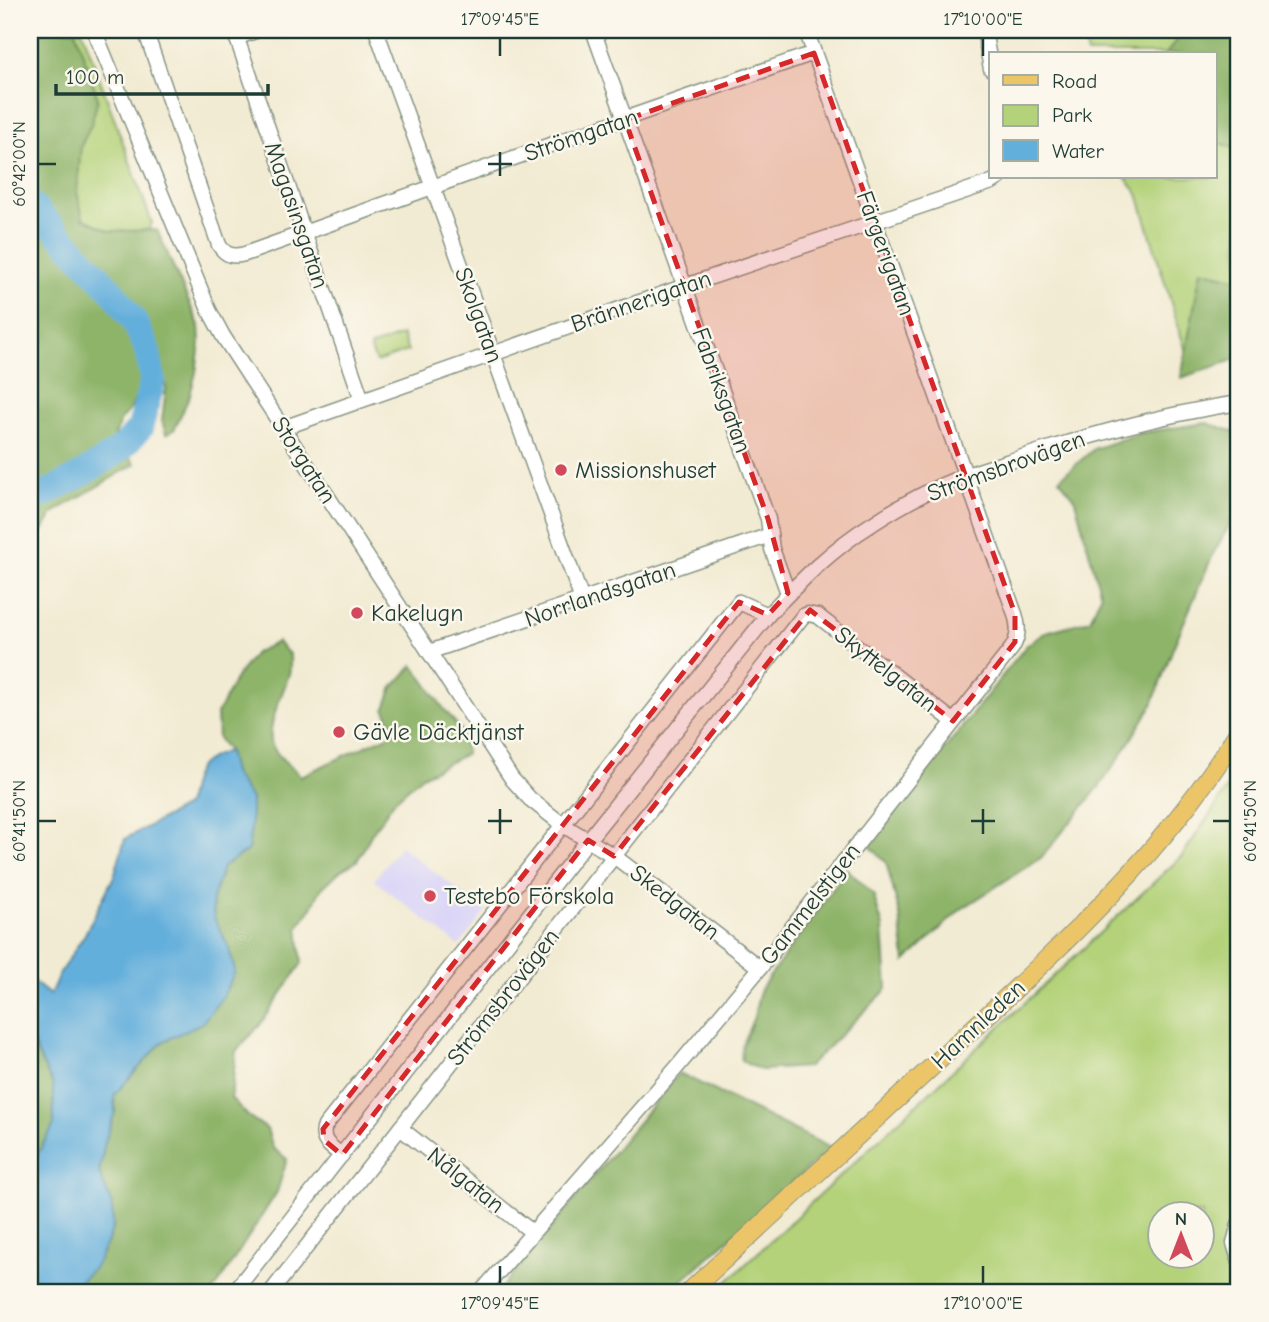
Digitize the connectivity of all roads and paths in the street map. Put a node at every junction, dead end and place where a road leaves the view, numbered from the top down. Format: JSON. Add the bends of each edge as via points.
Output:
{"nodes":[{"id":1,"x":94,"y":30,"type":"edge"},
{"id":2,"x":145,"y":30,"type":"edge"},
{"id":3,"x":258,"y":30,"type":"edge"},
{"id":4,"x":376,"y":30,"type":"edge"},
{"id":5,"x":593,"y":30,"type":"edge"},
{"id":6,"x":806,"y":30,"type":"edge"},
{"id":7,"x":984,"y":30,"type":"edge"},
{"id":8,"x":235,"y":34,"type":"edge"},
{"id":9,"x":814,"y":53,"type":"junction"},
{"id":10,"x":989,"y":58,"type":"edge"},
{"id":11,"x":625,"y":120,"type":"junction"},
{"id":12,"x":998,"y":178,"type":"edge"},
{"id":13,"x":433,"y":186,"type":"junction"},
{"id":14,"x":875,"y":222,"type":"junction"},
{"id":15,"x":304,"y":233,"type":"junction"},
{"id":16,"x":685,"y":286,"type":"junction"},
{"id":17,"x":493,"y":354,"type":"junction"},
{"id":18,"x":362,"y":400,"type":"junction"},
{"id":19,"x":1239,"y":403,"type":"edge"},
{"id":20,"x":284,"y":428,"type":"junction"},
{"id":21,"x":965,"y":476,"type":"junction"},
{"id":22,"x":771,"y":535,"type":"junction"},
{"id":23,"x":788,"y":593,"type":"junction"},
{"id":24,"x":582,"y":600,"type":"junction"},
{"id":25,"x":768,"y":615,"type":"junction"},
{"id":26,"x":818,"y":616,"type":"joint"},
{"id":27,"x":429,"y":652,"type":"junction"},
{"id":28,"x":953,"y":722,"type":"junction"},
{"id":29,"x":1239,"y":731,"type":"edge"},
{"id":30,"x":563,"y":825,"type":"junction"},
{"id":31,"x":588,"y":840,"type":"junction"},
{"id":32,"x":614,"y":856,"type":"junction"},
{"id":33,"x":760,"y":968,"type":"junction"},
{"id":34,"x":400,"y":1128,"type":"junction"},
{"id":35,"x":342,"y":1155,"type":"junction"},
{"id":36,"x":1239,"y":1224,"type":"edge"},
{"id":37,"x":532,"y":1232,"type":"junction"},
{"id":38,"x":1239,"y":1260,"type":"edge"},
{"id":39,"x":234,"y":1292,"type":"edge"},
{"id":40,"x":271,"y":1292,"type":"edge"},
{"id":41,"x":481,"y":1292,"type":"edge"},
{"id":42,"x":690,"y":1292,"type":"edge"}],
"edges":[{"from":1,"to":20,"type":"street","name":"Storgatan","via":[[209,310]]},
{"from":2,"to":15,"type":"street","name":"Strömgatan","via":[[222,250],[237,256]]},
{"from":3,"to":8,"type":"street"},
{"from":4,"to":13,"type":"street","name":"Skolgatan"},
{"from":5,"to":11,"type":"street","name":"Fabriksgatan"},
{"from":6,"to":9,"type":"street","name":"Färgerigatan"},
{"from":7,"to":10,"type":"street"},
{"from":8,"to":15,"type":"street","name":"Magasinsgatan"},
{"from":9,"to":11,"type":"street","name":"Strömgatan"},
{"from":9,"to":14,"type":"street","name":"Färgerigatan"},
{"from":11,"to":13,"type":"street","name":"Strömgatan"},
{"from":11,"to":16,"type":"street","name":"Fabriksgatan"},
{"from":12,"to":14,"type":"street","name":"Brännerigatan"},
{"from":13,"to":15,"type":"street","name":"Strömgatan"},
{"from":13,"to":17,"type":"street","name":"Skolgatan"},
{"from":14,"to":16,"type":"street","name":"Brännerigatan"},
{"from":14,"to":21,"type":"street","name":"Färgerigatan"},
{"from":15,"to":18,"type":"street","name":"Magasinsgatan"},
{"from":16,"to":17,"type":"street","name":"Brännerigatan"},
{"from":16,"to":22,"type":"street","name":"Fabriksgatan"},
{"from":17,"to":18,"type":"street","name":"Brännerigatan"},
{"from":17,"to":24,"type":"street","name":"Skolgatan"},
{"from":18,"to":20,"type":"street","name":"Brännerigatan"},
{"from":19,"to":21,"type":"street","name":"Strömsbrovägen","via":[[1111,429]]},
{"from":20,"to":27,"type":"street","name":"Storgatan"},
{"from":21,"to":23,"type":"street","name":"Strömsbrovägen","via":[[871,524]]},
{"from":21,"to":28,"type":"street","name":"Gammelstigen","via":[[1018,634]]},
{"from":22,"to":23,"type":"street","name":"Fabriksgatan"},
{"from":22,"to":24,"type":"street","name":"Norrlandsgatan"},
{"from":23,"to":25,"type":"street","name":"Strömsbrovägen"},
{"from":24,"to":27,"type":"street","name":"Norrlandsgatan"},
{"from":25,"to":30,"type":"street","via":[[739,602]]},
{"from":25,"to":31,"type":"street","name":"Strömsbrovägen"},
{"from":26,"to":28,"type":"street","name":"Skyttelgatan"},
{"from":26,"to":32,"type":"street","name":"Strömsbrovägen","via":[[808,614],[800,619]]},
{"from":27,"to":30,"type":"street","name":"Storgatan","via":[[512,779]]},
{"from":28,"to":33,"type":"street","name":"Gammelstigen"},
{"from":29,"to":42,"type":"main road","name":"Hamnleden","via":[[1189,804],[1113,894]]},
{"from":30,"to":31,"type":"street","name":"Storgatan"},
{"from":30,"to":35,"type":"street","via":[[325,1126],[324,1140]]},
{"from":31,"to":32,"type":"street","name":"Skedgatan"},
{"from":31,"to":35,"type":"street","name":"Strömsbrovägen"},
{"from":32,"to":33,"type":"street","name":"Skedgatan"},
{"from":32,"to":34,"type":"street","name":"Strömsbrovägen"},
{"from":33,"to":37,"type":"street","name":"Gammelstigen"},
{"from":34,"to":37,"type":"street","name":"Nålgatan"},
{"from":34,"to":40,"type":"street","name":"Strömsbrovägen"},
{"from":35,"to":39,"type":"street","name":"Strömsbrovägen"},
{"from":36,"to":38,"type":"street","via":[[1234,1243]]},
{"from":37,"to":41,"type":"street","name":"Gammelstigen"}]}
